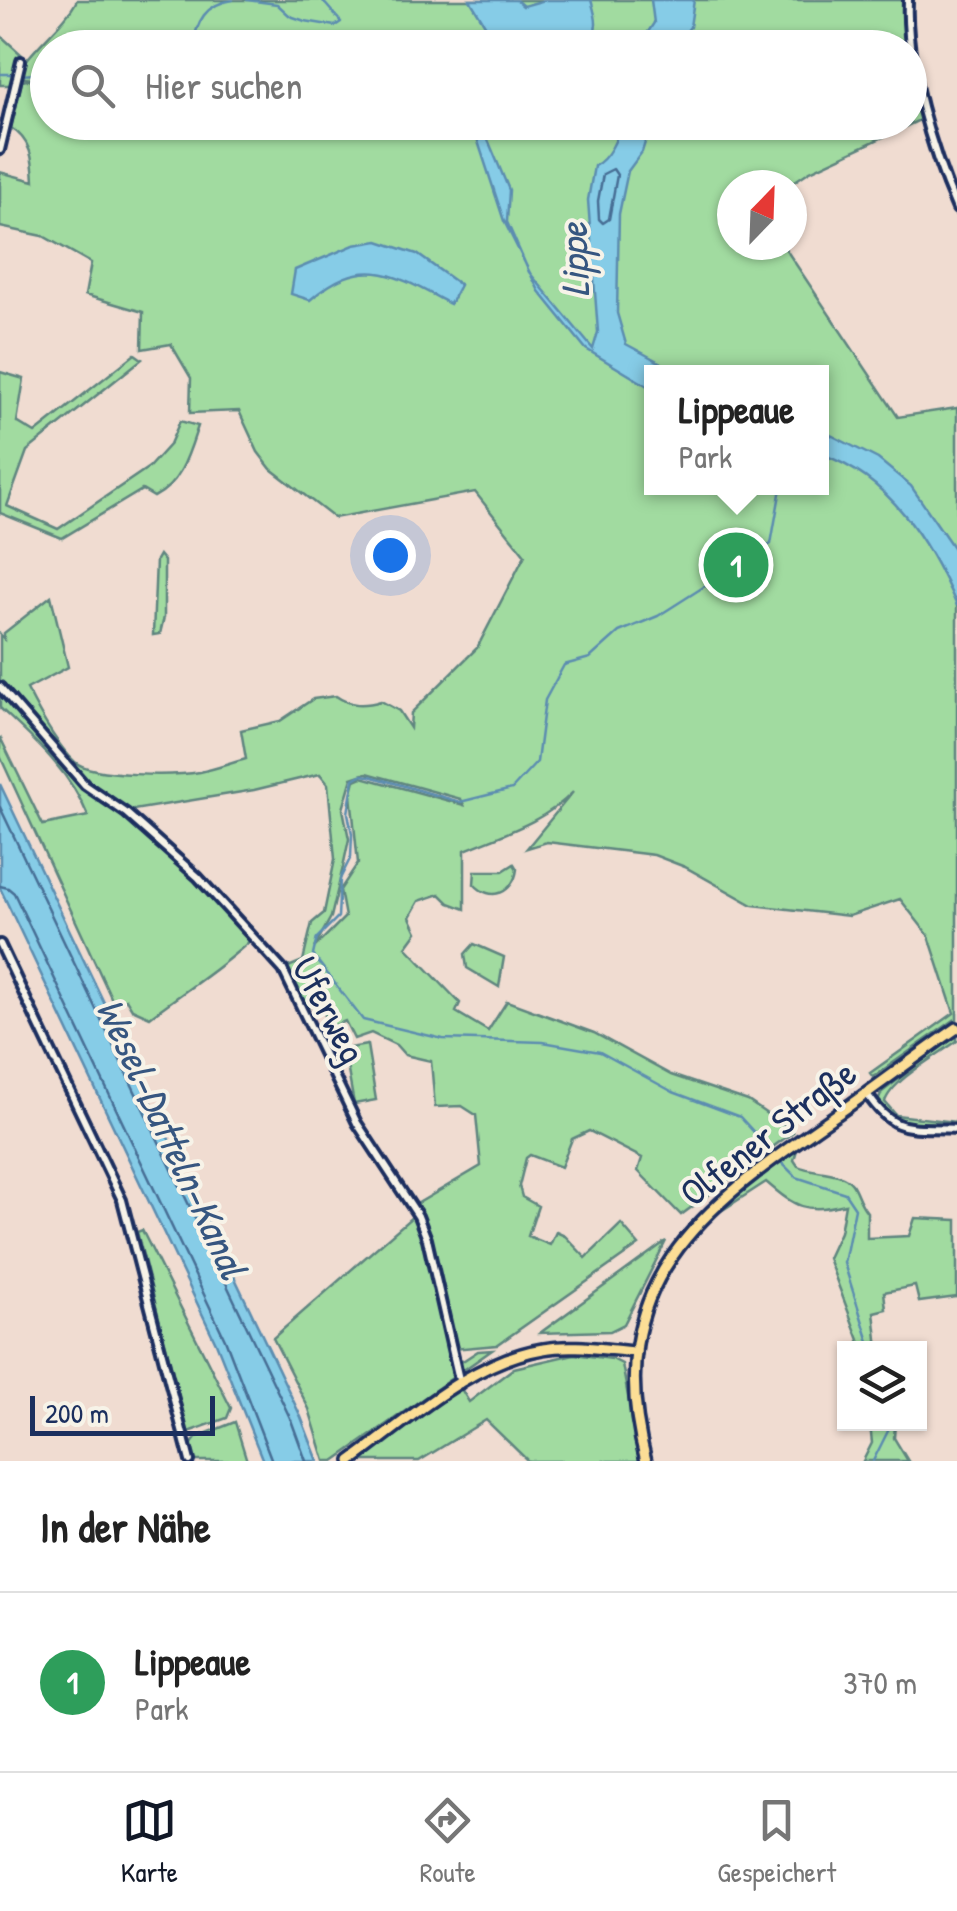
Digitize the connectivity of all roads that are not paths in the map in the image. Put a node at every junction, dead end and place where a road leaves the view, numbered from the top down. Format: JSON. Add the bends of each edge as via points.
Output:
{"nodes":[{"id":1,"x":908,"y":0,"type":"edge"},
{"id":2,"x":909,"y":30,"type":"edge"},
{"id":3,"x":21,"y":60,"type":"dead end"},
{"id":4,"x":927,"y":120,"type":"edge"},
{"id":5,"x":0,"y":150,"type":"edge"},
{"id":6,"x":957,"y":209,"type":"edge"},
{"id":7,"x":0,"y":688,"type":"edge"},
{"id":8,"x":0,"y":944,"type":"edge"},
{"id":9,"x":957,"y":1028,"type":"edge"},
{"id":10,"x":866,"y":1094,"type":"junction"},
{"id":11,"x":957,"y":1129,"type":"edge"},
{"id":12,"x":636,"y":1352,"type":"junction"},
{"id":13,"x":460,"y":1384,"type":"junction"},
{"id":14,"x":190,"y":1461,"type":"edge"},
{"id":15,"x":351,"y":1461,"type":"edge"},
{"id":16,"x":646,"y":1461,"type":"edge"}],
"edges":[{"from":1,"to":2,"type":"street"},
{"from":3,"to":5,"type":"street"},
{"from":4,"to":6,"type":"street"},
{"from":7,"to":13,"type":"street","name":"Uferweg","via":[[85,785],[198,877],[284,970],[357,1123],[428,1238]]},
{"from":8,"to":14,"type":"street","via":[[122,1200]]},
{"from":9,"to":10,"type":"main road","name":"Olfener Straße"},
{"from":10,"to":11,"type":"street","via":[[896,1126]]},
{"from":10,"to":12,"type":"main road","name":"Olfener Straße","via":[[742,1181],[686,1236],[650,1296]]},
{"from":12,"to":13,"type":"main road","via":[[546,1348]]},
{"from":12,"to":16,"type":"main road","name":"Olfener Straße","via":[[635,1400]]},
{"from":13,"to":15,"type":"main road"}]}
